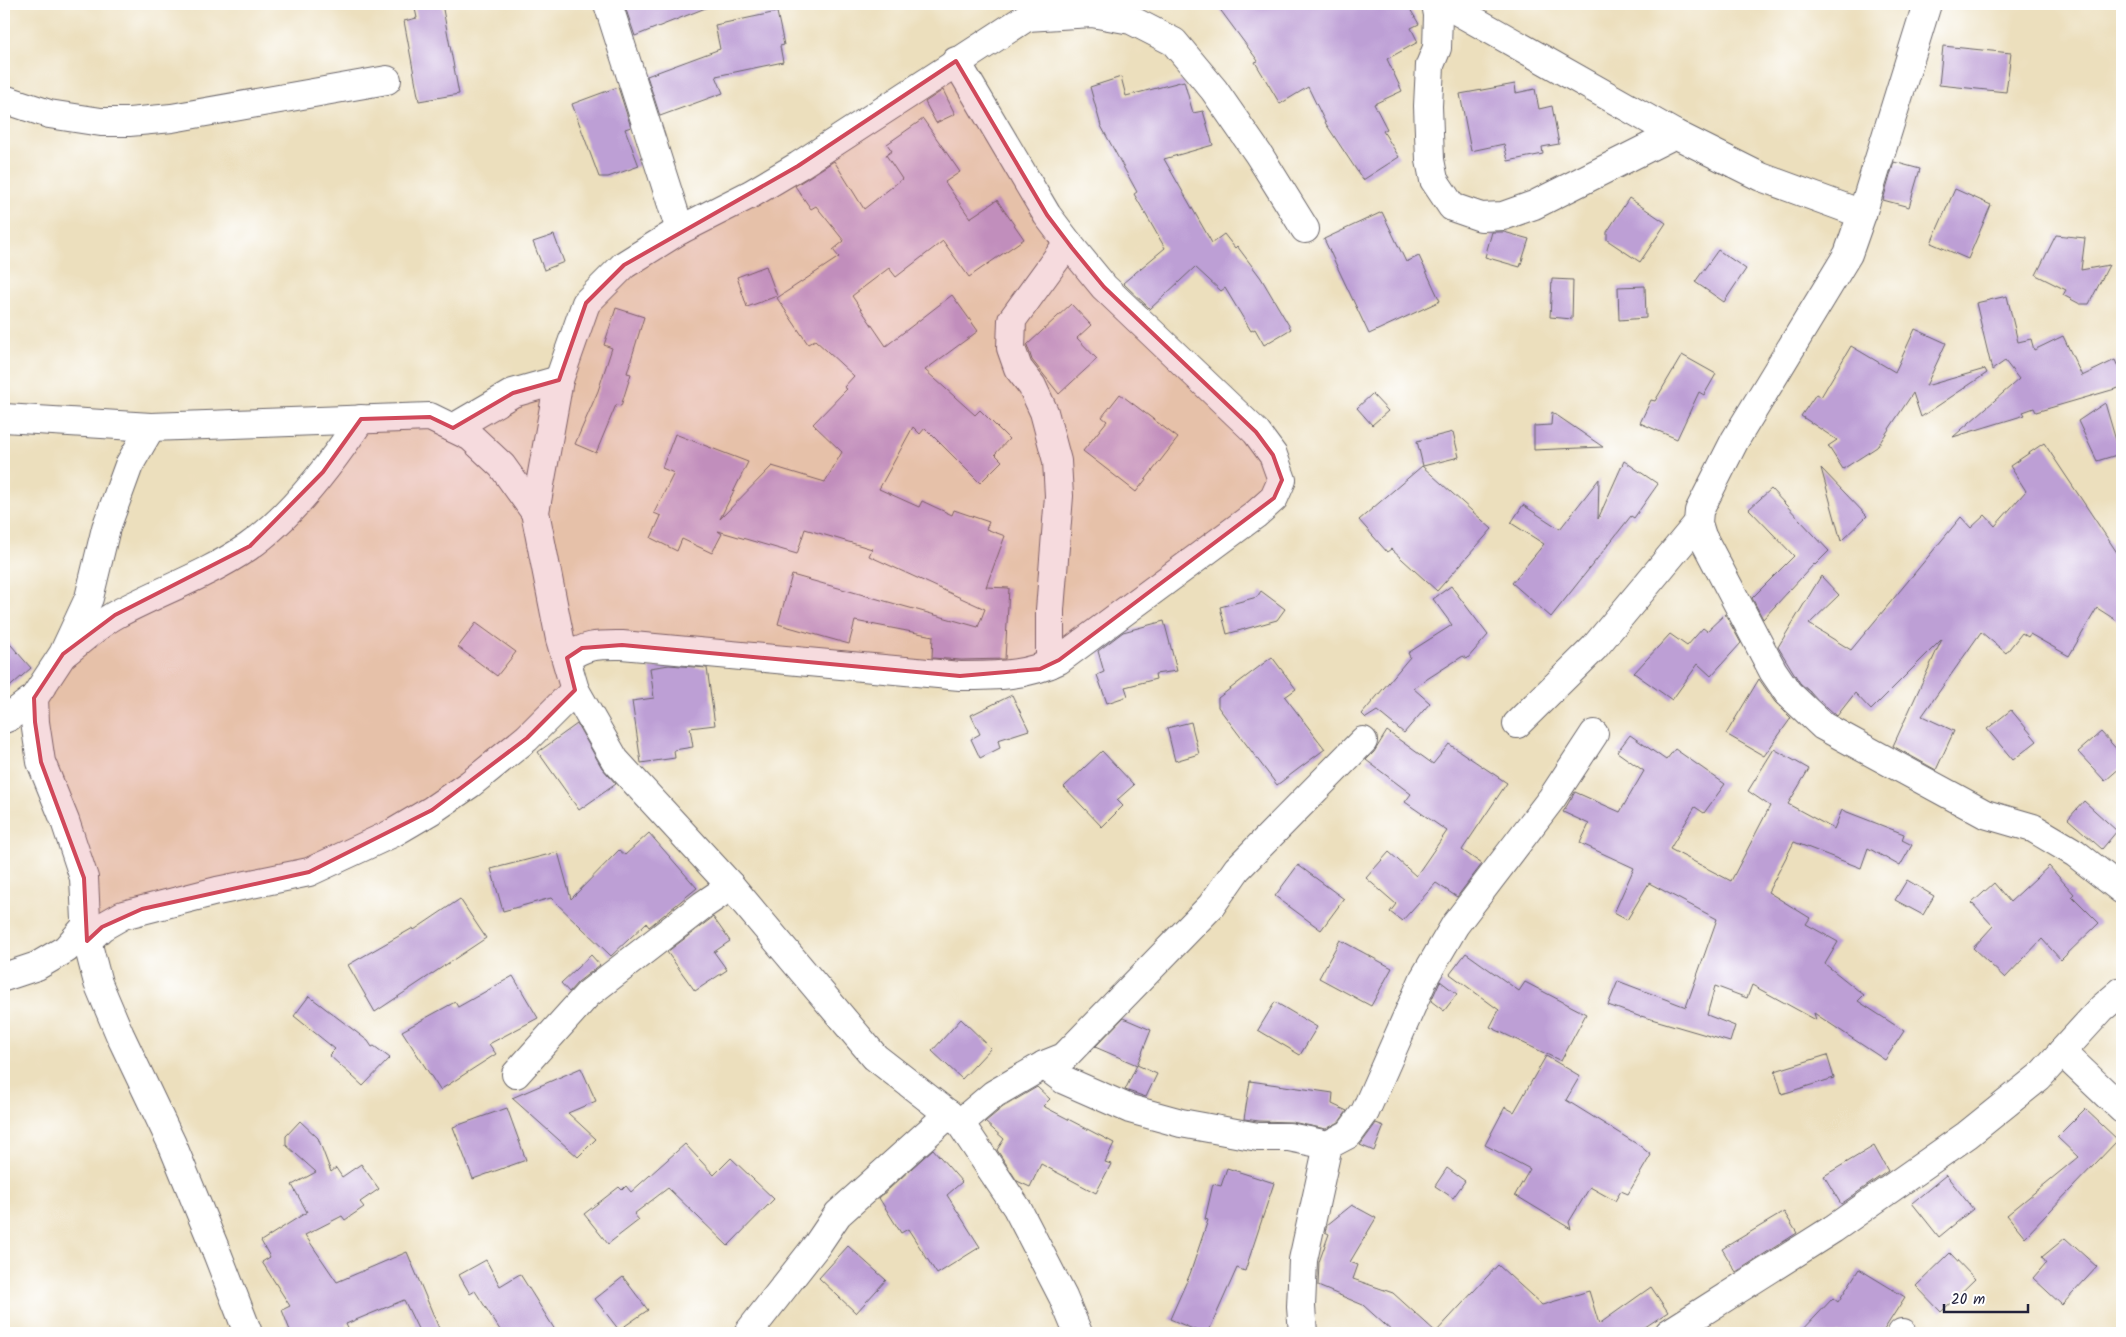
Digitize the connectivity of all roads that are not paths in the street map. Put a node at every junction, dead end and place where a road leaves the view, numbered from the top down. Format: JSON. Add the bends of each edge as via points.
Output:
{"nodes":[{"id":1,"x":608,"y":4,"type":"edge"},
{"id":2,"x":1436,"y":4,"type":"edge"},
{"id":3,"x":1445,"y":4,"type":"edge"},
{"id":4,"x":1927,"y":4,"type":"edge"},
{"id":5,"x":1033,"y":10,"type":"edge"},
{"id":6,"x":956,"y":62,"type":"junction"},
{"id":7,"x":387,"y":80,"type":"dead end"},
{"id":8,"x":4,"y":99,"type":"edge"},
{"id":9,"x":1675,"y":134,"type":"junction"},
{"id":10,"x":1862,"y":214,"type":"junction"},
{"id":11,"x":1304,"y":229,"type":"dead end"},
{"id":12,"x":680,"y":230,"type":"junction"},
{"id":13,"x":1068,"y":243,"type":"junction"},
{"id":14,"x":559,"y":380,"type":"junction"},
{"id":15,"x":4,"y":418,"type":"edge"},
{"id":16,"x":361,"y":419,"type":"junction"},
{"id":17,"x":151,"y":427,"type":"junction"},
{"id":18,"x":453,"y":428,"type":"junction"},
{"id":19,"x":535,"y":512,"type":"junction"},
{"id":20,"x":1698,"y":523,"type":"junction"},
{"id":21,"x":63,"y":654,"type":"junction"},
{"id":22,"x":567,"y":658,"type":"junction"},
{"id":23,"x":1050,"y":664,"type":"junction"},
{"id":24,"x":575,"y":690,"type":"junction"},
{"id":25,"x":34,"y":698,"type":"junction"},
{"id":26,"x":4,"y":719,"type":"edge"},
{"id":27,"x":1517,"y":724,"type":"dead end"},
{"id":28,"x":1594,"y":734,"type":"dead end"},
{"id":29,"x":1363,"y":741,"type":"dead end"},
{"id":30,"x":731,"y":886,"type":"junction"},
{"id":31,"x":2122,"y":890,"type":"edge"},
{"id":32,"x":87,"y":932,"type":"junction"},
{"id":33,"x":4,"y":977,"type":"edge"},
{"id":34,"x":2122,"y":991,"type":"edge"},
{"id":35,"x":2062,"y":1052,"type":"junction"},
{"id":36,"x":1044,"y":1065,"type":"junction"},
{"id":37,"x":516,"y":1074,"type":"dead end"},
{"id":38,"x":2122,"y":1109,"type":"edge"},
{"id":39,"x":954,"y":1119,"type":"junction"},
{"id":40,"x":1328,"y":1145,"type":"junction"},
{"id":41,"x":248,"y":1333,"type":"edge"},
{"id":42,"x":748,"y":1333,"type":"edge"},
{"id":43,"x":1078,"y":1333,"type":"edge"},
{"id":44,"x":1303,"y":1333,"type":"edge"},
{"id":45,"x":1669,"y":1333,"type":"edge"}],
"edges":[{"from":1,"to":12,"type":"street"},
{"from":2,"to":9,"type":"street","via":[[1437,48],[1430,66],[1428,106],[1430,160],[1434,180],[1452,207],[1481,217],[1503,216],[1534,206]]},
{"from":3,"to":9,"type":"street"},
{"from":4,"to":10,"type":"street"},
{"from":5,"to":6,"type":"street"},
{"from":5,"to":11,"type":"street","via":[[1092,13],[1131,20],[1174,42],[1214,90]]},
{"from":6,"to":12,"type":"street","via":[[798,166]]},
{"from":6,"to":13,"type":"street","via":[[1047,215]]},
{"from":7,"to":8,"type":"street","via":[[172,118],[129,122],[101,122],[49,114]]},
{"from":9,"to":10,"type":"street","via":[[1761,177]]},
{"from":10,"to":20,"type":"street","via":[[1848,254],[1735,440],[1699,511]]},
{"from":12,"to":14,"type":"street","via":[[624,264],[586,303]]},
{"from":13,"to":23,"type":"street","via":[[1012,320],[1011,348],[1018,368],[1032,386],[1044,412],[1058,461]]},
{"from":13,"to":23,"type":"street","via":[[1104,287],[1256,432],[1273,455],[1282,480],[1274,498],[1255,515]]},
{"from":14,"to":18,"type":"street","via":[[513,393]]},
{"from":14,"to":19,"type":"street"},
{"from":15,"to":17,"type":"street"},
{"from":16,"to":17,"type":"street"},
{"from":16,"to":18,"type":"street","via":[[430,417]]},
{"from":16,"to":21,"type":"street","via":[[323,472],[278,522],[250,546],[115,615]]},
{"from":17,"to":21,"type":"street","via":[[129,465],[106,528],[89,598]]},
{"from":18,"to":19,"type":"street","via":[[471,437],[502,466]]},
{"from":19,"to":22,"type":"street","via":[[560,639]]},
{"from":20,"to":27,"type":"street","via":[[1594,648]]},
{"from":20,"to":31,"type":"street","via":[[1773,671],[1788,693],[1823,726],[1985,814],[2034,828],[2075,853]]},
{"from":21,"to":25,"type":"street"},
{"from":22,"to":23,"type":"street","via":[[596,644],[960,676],[1014,674]]},
{"from":22,"to":24,"type":"street"},
{"from":24,"to":30,"type":"street","via":[[615,760]]},
{"from":24,"to":32,"type":"street","via":[[527,738],[470,784],[393,833],[309,872],[217,891],[123,916]]},
{"from":25,"to":26,"type":"street"},
{"from":25,"to":32,"type":"street","via":[[41,762],[84,878]]},
{"from":28,"to":40,"type":"street","via":[[1552,798],[1455,925],[1424,978],[1365,1112],[1349,1134]]},
{"from":29,"to":36,"type":"street","via":[[1237,868],[1211,906],[1136,984],[1064,1057]]},
{"from":30,"to":37,"type":"street","via":[[588,994]]},
{"from":30,"to":39,"type":"street","via":[[875,1057]]},
{"from":32,"to":33,"type":"street","via":[[37,966]]},
{"from":32,"to":41,"type":"street","via":[[98,983],[172,1144]]},
{"from":34,"to":35,"type":"street"},
{"from":35,"to":38,"type":"street"},
{"from":35,"to":45,"type":"street","via":[[2039,1077],[1967,1135],[1833,1229]]},
{"from":36,"to":39,"type":"street"},
{"from":36,"to":40,"type":"street","via":[[1064,1080],[1130,1109],[1181,1123]]},
{"from":39,"to":42,"type":"street","via":[[838,1214]]},
{"from":39,"to":43,"type":"street","via":[[1017,1208]]},
{"from":40,"to":44,"type":"street","via":[[1303,1260]]}]}
